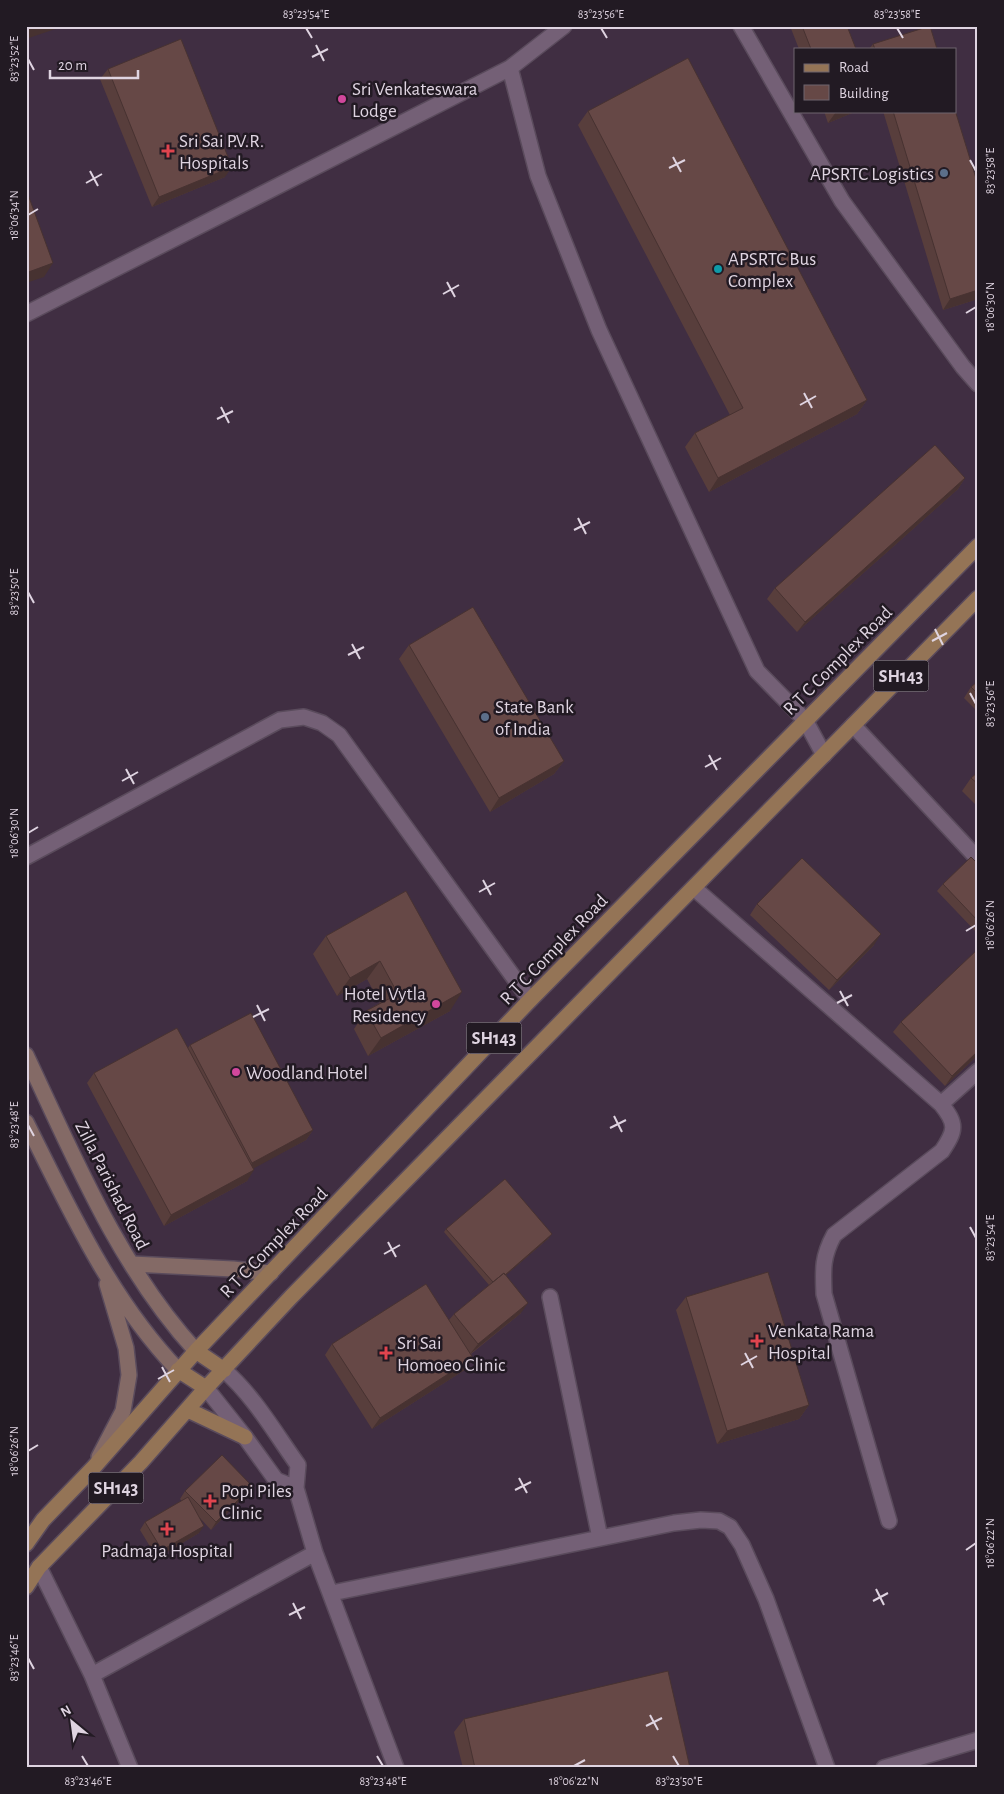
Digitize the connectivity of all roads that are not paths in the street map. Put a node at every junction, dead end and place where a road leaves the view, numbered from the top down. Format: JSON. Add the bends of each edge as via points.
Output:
{"nodes":[{"id":1,"x":564,"y":26,"type":"edge"},
{"id":2,"x":741,"y":26,"type":"edge"},
{"id":3,"x":510,"y":68,"type":"junction"},
{"id":4,"x":26,"y":314,"type":"edge"},
{"id":5,"x":978,"y":384,"type":"edge"},
{"id":6,"x":978,"y":546,"type":"edge"},
{"id":7,"x":978,"y":598,"type":"edge"},
{"id":8,"x":805,"y":720,"type":"junction"},
{"id":9,"x":853,"y":725,"type":"junction"},
{"id":10,"x":824,"y":755,"type":"junction"},
{"id":11,"x":26,"y":857,"type":"edge"},
{"id":12,"x":978,"y":859,"type":"edge"},
{"id":13,"x":694,"y":888,"type":"junction"},
{"id":14,"x":530,"y":1000,"type":"junction"},
{"id":15,"x":27,"y":1060,"type":"edge"},
{"id":16,"x":978,"y":1071,"type":"edge"},
{"id":17,"x":941,"y":1104,"type":"junction"},
{"id":18,"x":26,"y":1122,"type":"edge"},
{"id":19,"x":132,"y":1264,"type":"junction"},
{"id":20,"x":103,"y":1269,"type":"junction"},
{"id":21,"x":271,"y":1273,"type":"junction"},
{"id":22,"x":550,"y":1297,"type":"dead end"},
{"id":23,"x":196,"y":1351,"type":"junction"},
{"id":24,"x":178,"y":1370,"type":"junction"},
{"id":25,"x":224,"y":1370,"type":"junction"},
{"id":26,"x":206,"y":1388,"type":"junction"},
{"id":27,"x":188,"y":1410,"type":"junction"},
{"id":28,"x":245,"y":1437,"type":"junction"},
{"id":29,"x":94,"y":1468,"type":"junction"},
{"id":30,"x":296,"y":1488,"type":"junction"},
{"id":31,"x":889,"y":1521,"type":"dead end"},
{"id":32,"x":600,"y":1538,"type":"junction"},
{"id":33,"x":26,"y":1544,"type":"edge"},
{"id":34,"x":316,"y":1553,"type":"junction"},
{"id":35,"x":39,"y":1567,"type":"junction"},
{"id":36,"x":26,"y":1587,"type":"edge"},
{"id":37,"x":332,"y":1593,"type":"junction"},
{"id":38,"x":92,"y":1675,"type":"junction"},
{"id":39,"x":978,"y":1740,"type":"edge"},
{"id":40,"x":130,"y":1768,"type":"edge"},
{"id":41,"x":396,"y":1768,"type":"edge"},
{"id":42,"x":828,"y":1768,"type":"edge"},
{"id":43,"x":884,"y":1768,"type":"edge"}],
"edges":[{"from":1,"to":3,"type":"street"},
{"from":2,"to":5,"type":"street","via":[[842,201]]},
{"from":3,"to":4,"type":"street"},
{"from":3,"to":8,"type":"street","via":[[538,176],[599,330],[757,671]]},
{"from":6,"to":8,"type":"main road","name":"R T C Complex Road","number":"SH143"},
{"from":7,"to":9,"type":"main road","number":"SH143"},
{"from":8,"to":10,"type":"street"},
{"from":8,"to":14,"type":"main road","name":"R T C Complex Road","number":"SH143"},
{"from":9,"to":10,"type":"main road","number":"SH143"},
{"from":9,"to":12,"type":"street"},
{"from":10,"to":13,"type":"main road","number":"SH143"},
{"from":11,"to":14,"type":"street","via":[[280,720],[304,717],[322,723],[339,735]]},
{"from":13,"to":17,"type":"street"},
{"from":13,"to":25,"type":"main road","number":"SH143","via":[[298,1290]]},
{"from":14,"to":21,"type":"main road","name":"R T C Complex Road","number":"SH143"},
{"from":15,"to":19,"type":"main road","name":"Zilla Parishad Road","via":[[91,1192]]},
{"from":16,"to":17,"type":"street"},
{"from":17,"to":31,"type":"street","via":[[954,1125],[952,1136],[942,1151],[834,1235],[823,1264],[824,1294]]},
{"from":18,"to":20,"type":"main road"},
{"from":19,"to":21,"type":"main road"},
{"from":19,"to":23,"type":"main road","name":"Zilla Parishad Road","via":[[175,1328]]},
{"from":20,"to":24,"type":"main road","via":[[140,1326]]},
{"from":20,"to":29,"type":"main road","via":[[126,1348],[129,1375],[122,1411]]},
{"from":21,"to":23,"type":"main road","name":"R T C Complex Road","number":"SH143"},
{"from":22,"to":32,"type":"street"},
{"from":23,"to":24,"type":"main road","name":"R T C Complex Road","number":"SH143"},
{"from":23,"to":25,"type":"main road"},
{"from":24,"to":26,"type":"main road"},
{"from":24,"to":29,"type":"main road","name":"R T C Complex Road","number":"SH143"},
{"from":25,"to":26,"type":"main road","number":"SH143"},
{"from":25,"to":30,"type":"street","via":[[246,1394],[298,1465]]},
{"from":26,"to":27,"type":"main road","number":"SH143"},
{"from":26,"to":28,"type":"street"},
{"from":27,"to":28,"type":"main road"},
{"from":27,"to":35,"type":"main road","number":"SH143"},
{"from":28,"to":30,"type":"street","via":[[276,1480]]},
{"from":29,"to":33,"type":"main road","name":"R T C Complex Road","number":"SH143","via":[[43,1520]]},
{"from":30,"to":34,"type":"street"},
{"from":32,"to":37,"type":"street"},
{"from":32,"to":42,"type":"street","via":[[701,1520],[719,1521],[730,1527],[766,1599]]},
{"from":34,"to":37,"type":"street"},
{"from":34,"to":38,"type":"street"},
{"from":35,"to":36,"type":"main road","number":"SH143"},
{"from":35,"to":38,"type":"street"},
{"from":37,"to":41,"type":"street"},
{"from":38,"to":40,"type":"street"},
{"from":39,"to":43,"type":"street"}]}
